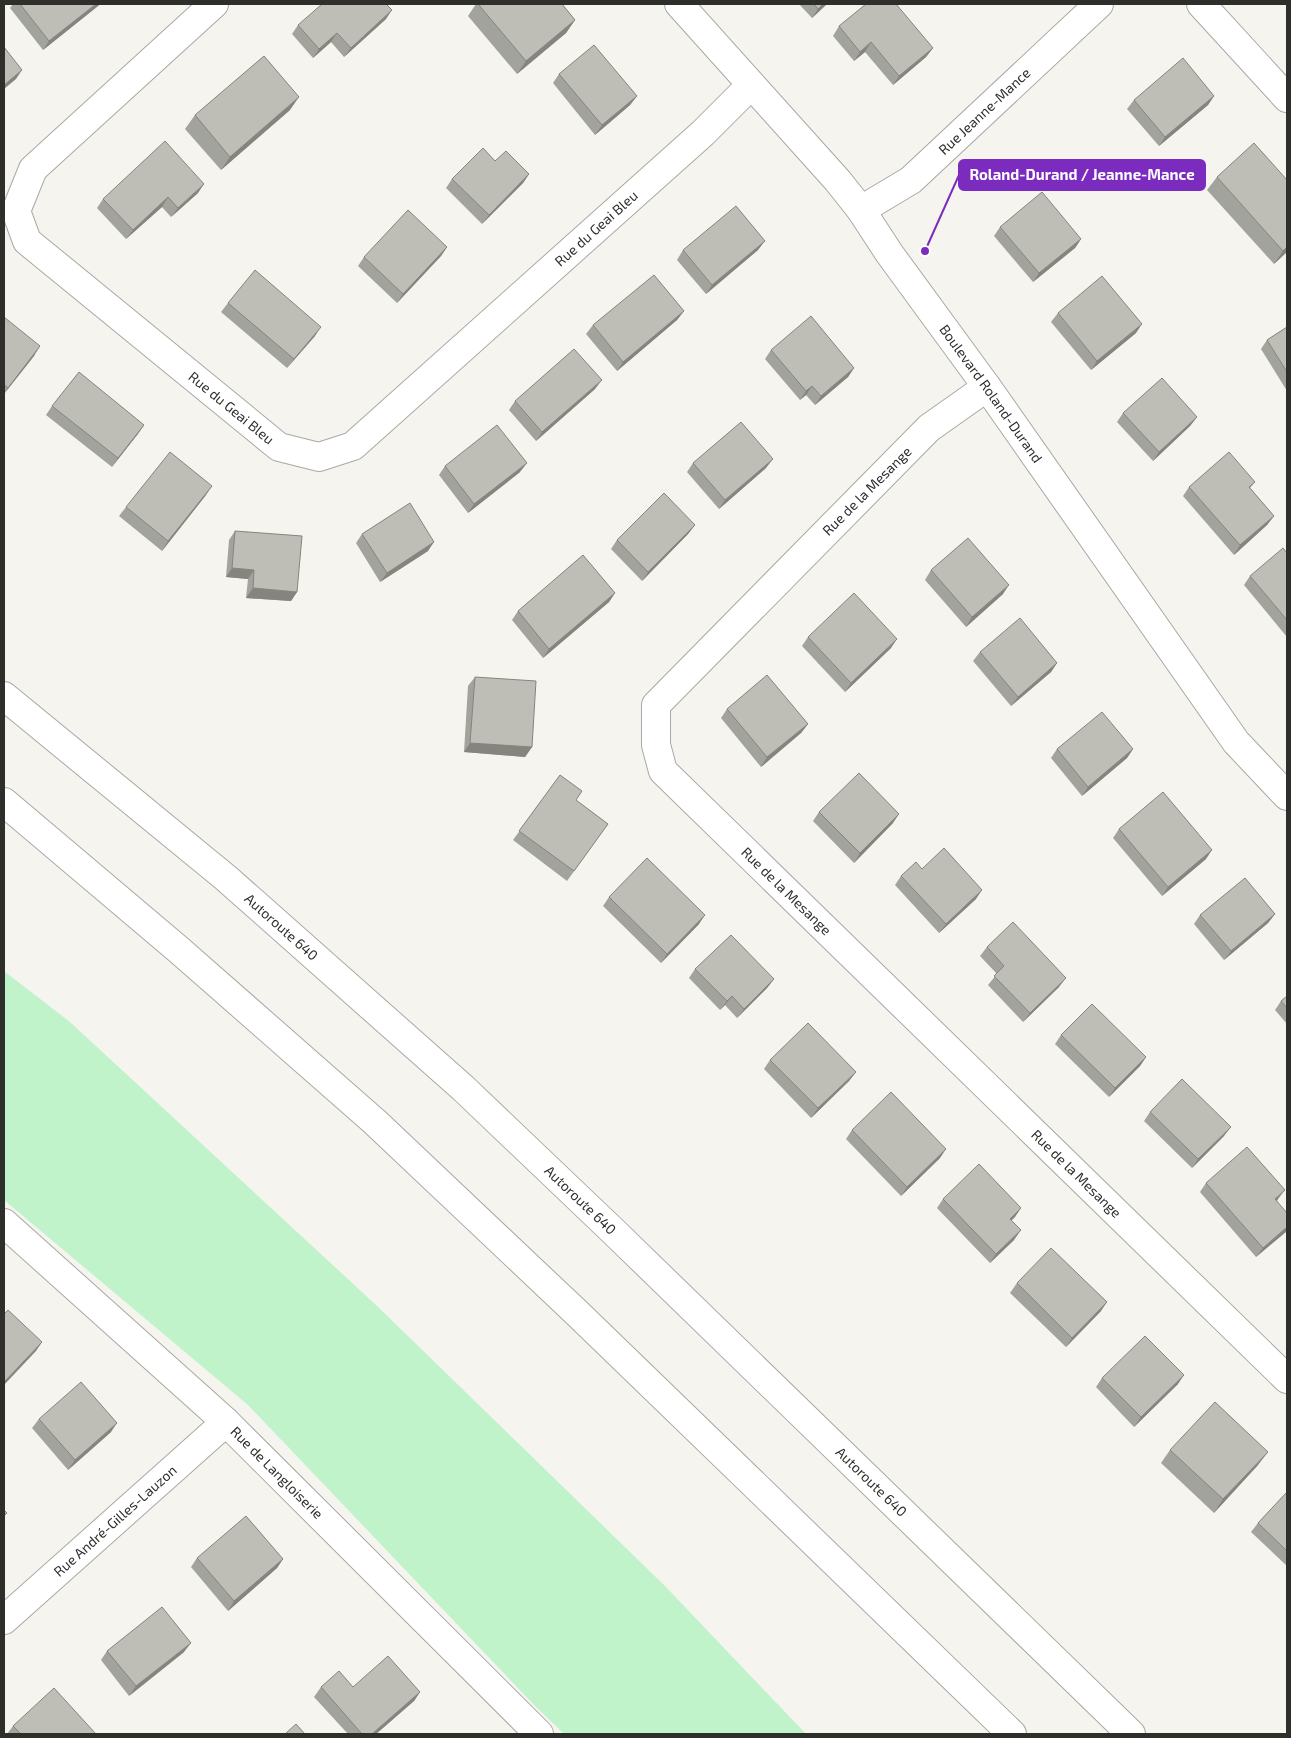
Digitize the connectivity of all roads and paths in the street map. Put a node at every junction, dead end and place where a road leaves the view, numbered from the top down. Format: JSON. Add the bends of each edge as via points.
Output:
{"nodes":[{"id":1,"x":214,"y":4,"type":"edge"},
{"id":2,"x":679,"y":4,"type":"edge"},
{"id":3,"x":1100,"y":4,"type":"edge"},
{"id":4,"x":1201,"y":4,"type":"edge"},
{"id":5,"x":751,"y":85,"type":"junction"},
{"id":6,"x":1287,"y":98,"type":"edge"},
{"id":7,"x":861,"y":210,"type":"junction"},
{"id":8,"x":986,"y":387,"type":"junction"},
{"id":9,"x":4,"y":696,"type":"edge"},
{"id":10,"x":1287,"y":796,"type":"edge"},
{"id":11,"x":4,"y":802,"type":"edge"},
{"id":12,"x":4,"y":1223,"type":"edge"},
{"id":13,"x":1287,"y":1379,"type":"edge"},
{"id":14,"x":226,"y":1422,"type":"junction"},
{"id":15,"x":4,"y":1620,"type":"edge"},
{"id":16,"x":527,"y":1731,"type":"edge"},
{"id":17,"x":1012,"y":1734,"type":"edge"},
{"id":18,"x":1131,"y":1734,"type":"edge"}],
"edges":[{"from":1,"to":5,"type":"main road","name":"Rue du Geai Bleu","via":[[33,170],[16,211],[27,241],[279,447],[319,457],[353,446],[703,133]]},
{"from":2,"to":5,"type":"main road","name":"Boulevard Roland-Durand"},
{"from":3,"to":7,"type":"main road","name":"Rue Jeanne-Mance","via":[[911,180]]},
{"from":4,"to":6,"type":"main road"},
{"from":5,"to":7,"type":"main road","name":"Boulevard Roland-Durand","via":[[838,180]]},
{"from":7,"to":8,"type":"main road","name":"Boulevard Roland-Durand"},
{"from":8,"to":10,"type":"main road","name":"Boulevard Roland-Durand","via":[[1236,742]]},
{"from":8,"to":13,"type":"main road","name":"Rue de la Mesange","via":[[929,428],[656,705],[656,745],[663,771]]},
{"from":9,"to":18,"type":"main road","name":"Autoroute 640","via":[[220,872],[462,1088]]},
{"from":11,"to":17,"type":"main road","via":[[223,987],[375,1122]]},
{"from":12,"to":14,"type":"main road","name":"Rue de Langloiserie"},
{"from":14,"to":15,"type":"main road","name":"Rue André-Gilles-Lauzon"},
{"from":14,"to":16,"type":"main road","name":"Rue de Langloiserie"}]}
